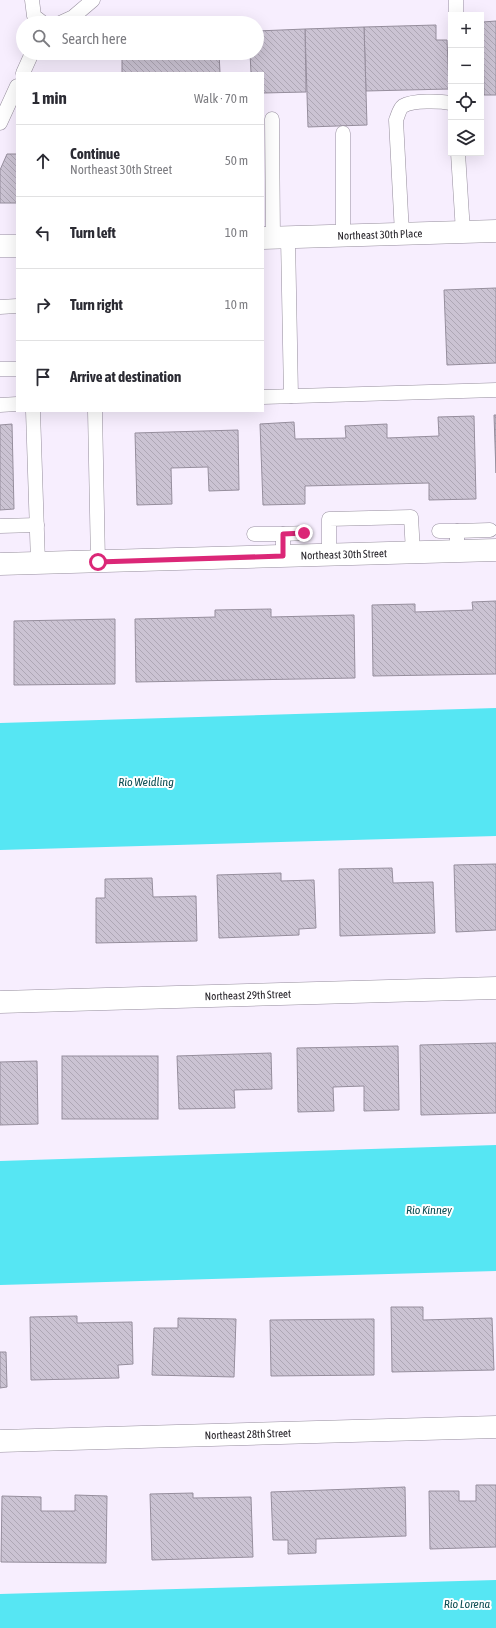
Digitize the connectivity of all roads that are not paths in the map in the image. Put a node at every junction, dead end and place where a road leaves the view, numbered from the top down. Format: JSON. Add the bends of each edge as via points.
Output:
{"nodes":[{"id":1,"x":32,"y":0,"type":"edge"},
{"id":2,"x":93,"y":0,"type":"edge"},
{"id":3,"x":456,"y":0,"type":"edge"},
{"id":4,"x":456,"y":12,"type":"edge"},
{"id":5,"x":34,"y":16,"type":"edge"},
{"id":6,"x":73,"y":16,"type":"edge"},
{"id":7,"x":29,"y":60,"type":"edge"},
{"id":8,"x":23,"y":72,"type":"edge"},
{"id":9,"x":16,"y":88,"type":"edge"},
{"id":10,"x":448,"y":102,"type":"edge"},
{"id":11,"x":272,"y":119,"type":"dead end"},
{"id":12,"x":0,"y":123,"type":"edge"},
{"id":13,"x":343,"y":133,"type":"dead end"},
{"id":14,"x":458,"y":156,"type":"edge"},
{"id":15,"x":496,"y":231,"type":"edge"},
{"id":16,"x":462,"y":232,"type":"junction"},
{"id":17,"x":402,"y":234,"type":"junction"},
{"id":18,"x":343,"y":236,"type":"junction"},
{"id":19,"x":275,"y":238,"type":"edge"},
{"id":20,"x":0,"y":246,"type":"edge"},
{"id":21,"x":16,"y":246,"type":"edge"},
{"id":22,"x":16,"y":306,"type":"edge"},
{"id":23,"x":0,"y":307,"type":"edge"},
{"id":24,"x":0,"y":369,"type":"edge"},
{"id":25,"x":16,"y":369,"type":"edge"},
{"id":26,"x":496,"y":390,"type":"edge"},
{"id":27,"x":292,"y":396,"type":"junction"},
{"id":28,"x":264,"y":397,"type":"edge"},
{"id":29,"x":16,"y":404,"type":"edge"},
{"id":30,"x":0,"y":405,"type":"edge"},
{"id":31,"x":33,"y":412,"type":"edge"},
{"id":32,"x":95,"y":412,"type":"edge"},
{"id":33,"x":36,"y":525,"type":"junction"},
{"id":34,"x":0,"y":526,"type":"edge"},
{"id":35,"x":438,"y":531,"type":"dead end"},
{"id":36,"x":304,"y":533,"type":"dead end"},
{"id":37,"x":254,"y":534,"type":"dead end"},
{"id":38,"x":283,"y":534,"type":"junction"},
{"id":39,"x":493,"y":540,"type":"edge"},
{"id":40,"x":457,"y":541,"type":"junction"},
{"id":41,"x":413,"y":552,"type":"junction"},
{"id":42,"x":329,"y":555,"type":"junction"},
{"id":43,"x":283,"y":556,"type":"junction"},
{"id":44,"x":98,"y":562,"type":"junction"},
{"id":45,"x":38,"y":563,"type":"junction"},
{"id":46,"x":0,"y":564,"type":"edge"},
{"id":47,"x":496,"y":988,"type":"edge"},
{"id":48,"x":0,"y":1002,"type":"edge"},
{"id":49,"x":496,"y":1427,"type":"edge"},
{"id":50,"x":0,"y":1441,"type":"edge"}],
"edges":[{"from":1,"to":5,"type":"lane"},
{"from":2,"to":6,"type":"lane"},
{"from":3,"to":4,"type":"lane"},
{"from":7,"to":8,"type":"lane"},
{"from":9,"to":12,"type":"lane"},
{"from":10,"to":17,"type":"lane","via":[[422,102],[403,106],[399,111],[396,120]]},
{"from":11,"to":19,"type":"lane"},
{"from":13,"to":18,"type":"lane"},
{"from":14,"to":16,"type":"lane"},
{"from":15,"to":16,"type":"street","name":"Northeast 30th Place"},
{"from":16,"to":17,"type":"street","name":"Northeast 30th Place"},
{"from":17,"to":18,"type":"street","name":"Northeast 30th Place"},
{"from":18,"to":19,"type":"street","name":"Northeast 30th Place"},
{"from":19,"to":27,"type":"lane"},
{"from":20,"to":21,"type":"street"},
{"from":22,"to":23,"type":"lane"},
{"from":24,"to":25,"type":"lane"},
{"from":26,"to":27,"type":"lane"},
{"from":27,"to":28,"type":"lane"},
{"from":29,"to":30,"type":"lane"},
{"from":31,"to":33,"type":"lane"},
{"from":32,"to":44,"type":"lane"},
{"from":33,"to":34,"type":"lane"},
{"from":33,"to":45,"type":"lane"},
{"from":35,"to":40,"type":"lane"},
{"from":36,"to":38,"type":"lane"},
{"from":37,"to":38,"type":"lane"},
{"from":38,"to":43,"type":"lane"},
{"from":39,"to":40,"type":"street","name":"Northeast 30th Street"},
{"from":40,"to":41,"type":"street","name":"Northeast 30th Street"},
{"from":41,"to":42,"type":"street","name":"Northeast 30th Street"},
{"from":41,"to":42,"type":"lane","via":[[410,518],[328,519]]},
{"from":42,"to":43,"type":"street","name":"Northeast 30th Street"},
{"from":43,"to":44,"type":"street","name":"Northeast 30th Street"},
{"from":44,"to":45,"type":"street","name":"Northeast 30th Street"},
{"from":45,"to":46,"type":"street","name":"Northeast 30th Street"},
{"from":47,"to":48,"type":"street","name":"Northeast 29th Street"},
{"from":49,"to":50,"type":"street","name":"Northeast 28th Street"}]}
